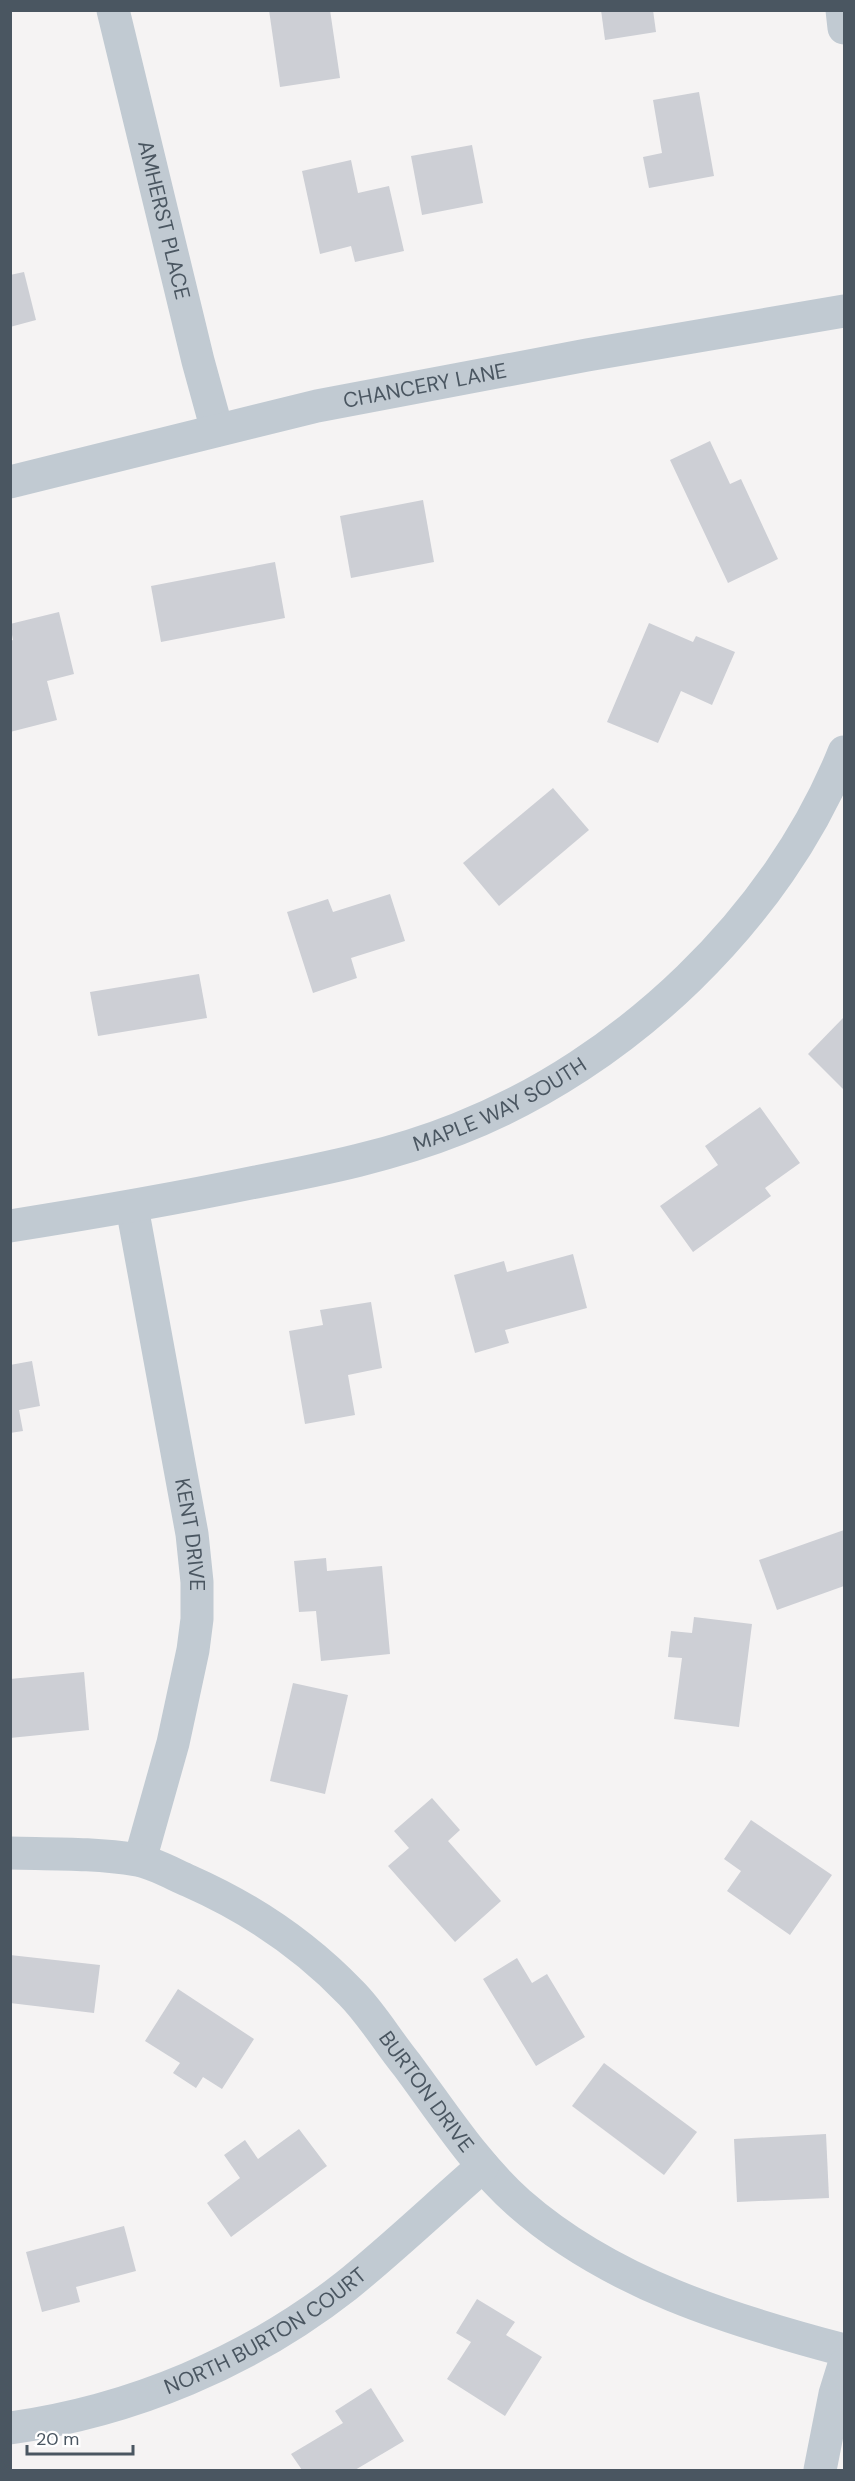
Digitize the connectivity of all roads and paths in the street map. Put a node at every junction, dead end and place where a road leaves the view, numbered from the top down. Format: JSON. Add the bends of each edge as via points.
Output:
{"nodes":[{"id":1,"x":113,"y":10,"type":"edge"},
{"id":2,"x":842,"y":10,"type":"edge"},
{"id":3,"x":844,"y":28,"type":"edge"},
{"id":4,"x":844,"y":311,"type":"edge"},
{"id":5,"x":217,"y":430,"type":"junction"},
{"id":6,"x":10,"y":482,"type":"edge"},
{"id":7,"x":844,"y":752,"type":"edge"},
{"id":8,"x":132,"y":1207,"type":"junction"},
{"id":9,"x":10,"y":1226,"type":"edge"},
{"id":10,"x":10,"y":1853,"type":"edge"},
{"id":11,"x":140,"y":1860,"type":"junction"},
{"id":12,"x":483,"y":2166,"type":"junction"},
{"id":13,"x":844,"y":2350,"type":"edge"},
{"id":14,"x":844,"y":2365,"type":"edge"},
{"id":15,"x":10,"y":2428,"type":"edge"},
{"id":16,"x":820,"y":2470,"type":"edge"}],
"edges":[{"from":1,"to":5,"type":"street","name":"AMHERST PLACE"},
{"from":2,"to":3,"type":"street"},
{"from":4,"to":5,"type":"street","name":"CHANCERY LANE","via":[[436,383]]},
{"from":5,"to":6,"type":"street","name":"CHANCERY LANE"},
{"from":7,"to":8,"type":"street","name":"MAPLE WAY SOUTH","via":[[799,842],[737,927],[700,968],[583,1064],[497,1112],[407,1147],[315,1171]]},
{"from":8,"to":9,"type":"street","name":"MAPLE WAY SOUTH"},
{"from":8,"to":11,"type":"street","name":"KENT DRIVE","via":[[192,1533],[197,1582],[193,1650],[173,1743]]},
{"from":10,"to":11,"type":"street","name":"BURTON DRIVE"},
{"from":11,"to":12,"type":"street","name":"BURTON DRIVE","via":[[217,1894],[265,1921],[316,1960],[352,1994]]},
{"from":12,"to":13,"type":"street","name":"BURTON DRIVE","via":[[525,2208],[605,2264],[664,2293],[786,2335]]},
{"from":12,"to":15,"type":"street","name":"NORTH BURTON COURT","via":[[346,2286],[258,2345],[153,2393],[58,2421]]},
{"from":14,"to":16,"type":"street"}]}
